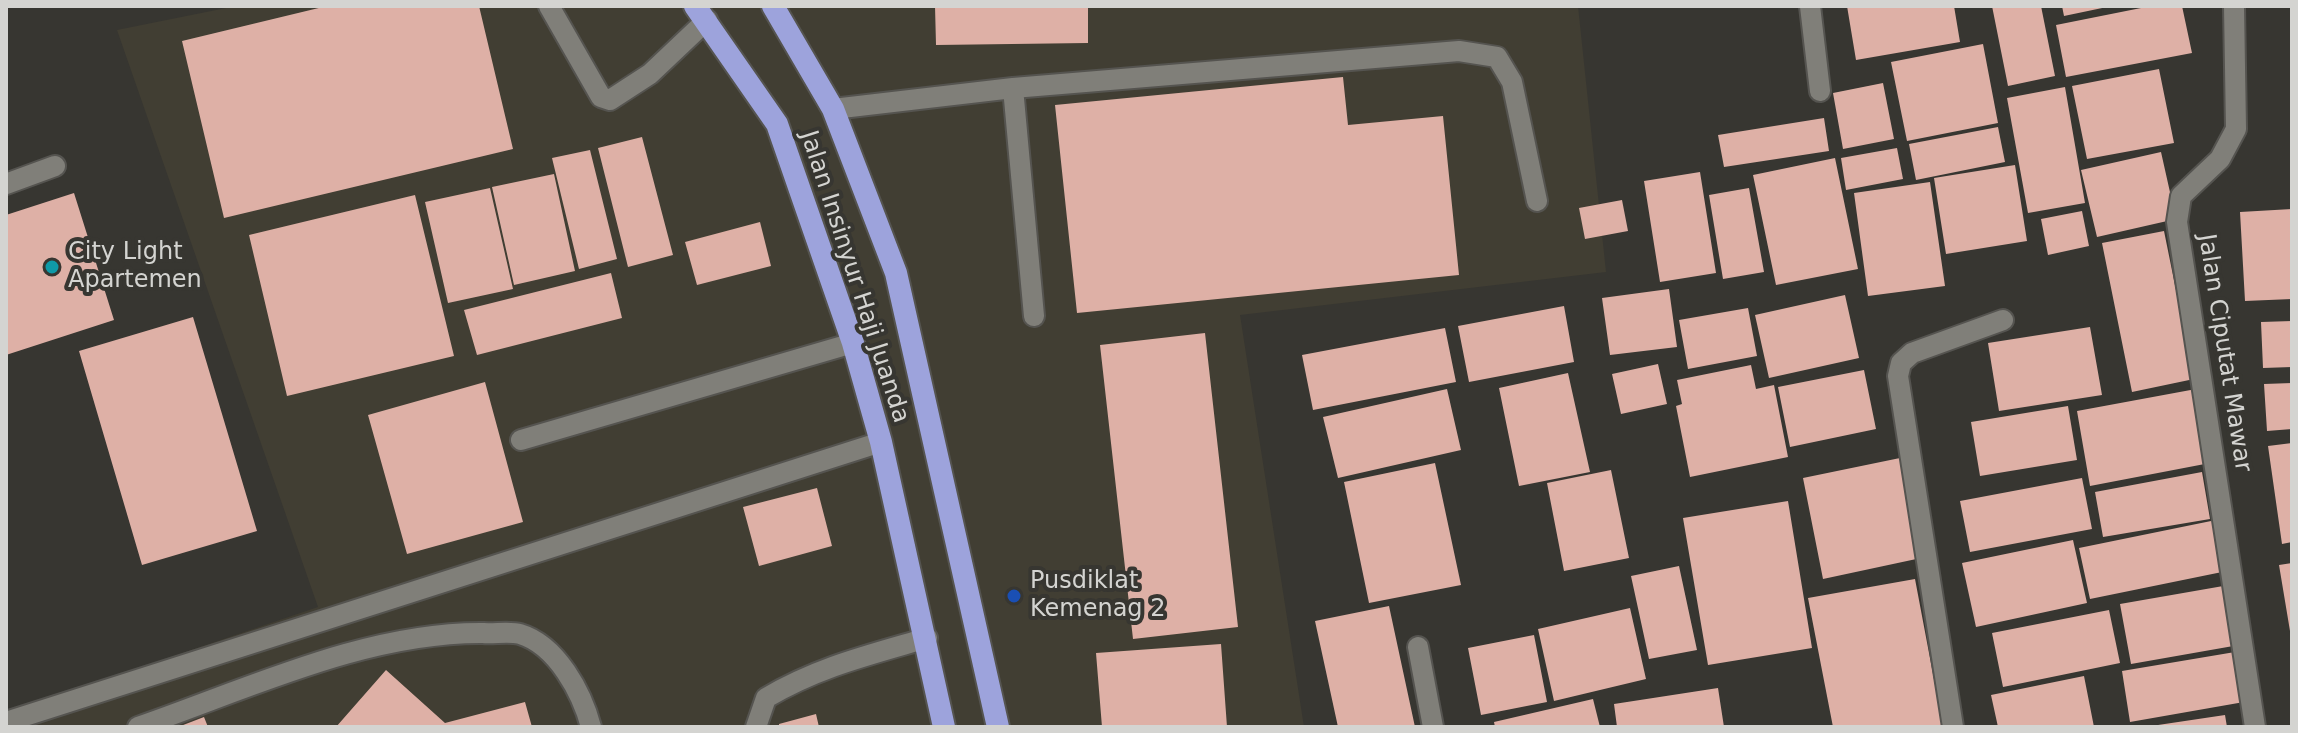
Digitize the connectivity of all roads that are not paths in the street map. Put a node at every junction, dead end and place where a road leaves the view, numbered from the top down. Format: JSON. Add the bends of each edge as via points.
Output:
{"nodes":[{"id":1,"x":549,"y":6,"type":"edge"},
{"id":2,"x":773,"y":6,"type":"edge"},
{"id":3,"x":1810,"y":6,"type":"edge"},
{"id":4,"x":2234,"y":6,"type":"edge"},
{"id":5,"x":701,"y":13,"type":"edge"},
{"id":6,"x":1013,"y":88,"type":"junction"},
{"id":7,"x":1820,"y":91,"type":"dead end"},
{"id":8,"x":833,"y":109,"type":"junction"},
{"id":9,"x":55,"y":166,"type":"dead end"},
{"id":10,"x":6,"y":184,"type":"edge"},
{"id":11,"x":1537,"y":201,"type":"dead end"},
{"id":12,"x":1034,"y":316,"type":"dead end"},
{"id":13,"x":2003,"y":320,"type":"dead end"},
{"id":14,"x":853,"y":343,"type":"junction"},
{"id":15,"x":521,"y":440,"type":"dead end"},
{"id":16,"x":881,"y":442,"type":"junction"},
{"id":17,"x":927,"y":638,"type":"junction"},
{"id":18,"x":1418,"y":647,"type":"dead end"},
{"id":19,"x":6,"y":722,"type":"edge"},
{"id":20,"x":138,"y":727,"type":"edge"},
{"id":21,"x":591,"y":727,"type":"edge"},
{"id":22,"x":756,"y":727,"type":"edge"},
{"id":23,"x":944,"y":727,"type":"edge"},
{"id":24,"x":998,"y":727,"type":"edge"},
{"id":25,"x":1433,"y":727,"type":"edge"},
{"id":26,"x":1953,"y":727,"type":"edge"},
{"id":27,"x":2255,"y":727,"type":"edge"}],
"edges":[{"from":1,"to":5,"type":"street","via":[[601,97],[610,100],[650,74]]},
{"from":2,"to":8,"type":"highway","name":"Jalan Insinyur Haji Juanda"},
{"from":3,"to":7,"type":"street"},
{"from":4,"to":27,"type":"street","name":"Jalan Ciputat Mawar","via":[[2236,129],[2220,159],[2181,196],[2177,222]]},
{"from":5,"to":14,"type":"highway","name":"Jalan Insinyur Haji Juanda","via":[[777,124]]},
{"from":6,"to":8,"type":"street"},
{"from":6,"to":11,"type":"street","via":[[1459,51],[1497,57],[1512,82]]},
{"from":6,"to":12,"type":"street"},
{"from":8,"to":24,"type":"highway","name":"Jalan Insinyur Haji Juanda","via":[[896,273]]},
{"from":9,"to":10,"type":"street"},
{"from":13,"to":26,"type":"street","via":[[1912,353],[1901,363],[1898,376]]},
{"from":14,"to":15,"type":"street"},
{"from":14,"to":16,"type":"highway","name":"Jalan Insinyur Haji Juanda"},
{"from":16,"to":17,"type":"highway","name":"Jalan Insinyur Haji Juanda"},
{"from":16,"to":19,"type":"street"},
{"from":17,"to":22,"type":"street","via":[[794,681],[766,698]]},
{"from":17,"to":23,"type":"highway","name":"Jalan Insinyur Haji Juanda"},
{"from":18,"to":25,"type":"street"},
{"from":20,"to":21,"type":"street","via":[[377,644],[455,633],[520,634],[557,659],[585,703]]}]}
